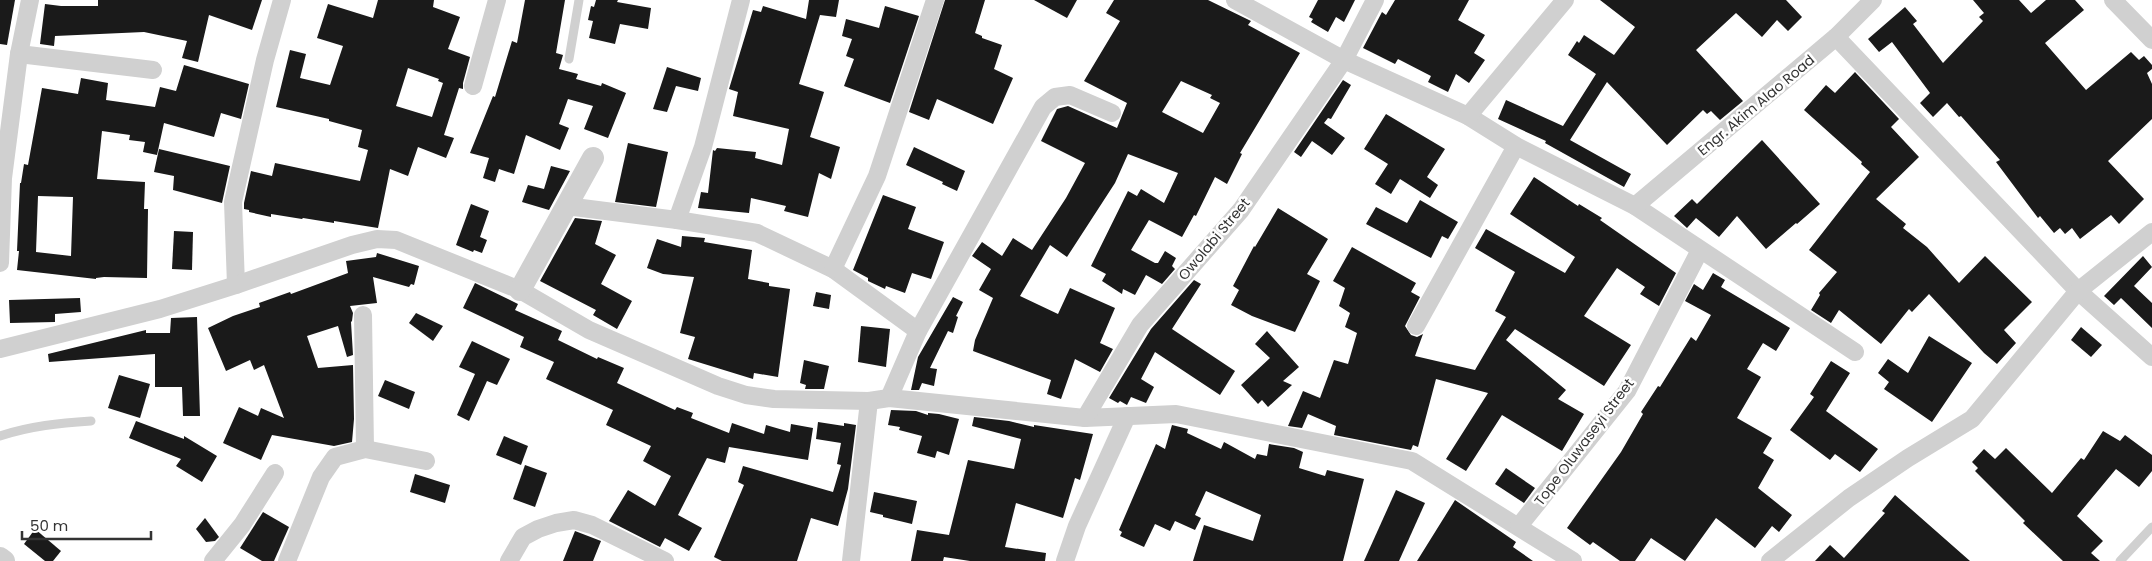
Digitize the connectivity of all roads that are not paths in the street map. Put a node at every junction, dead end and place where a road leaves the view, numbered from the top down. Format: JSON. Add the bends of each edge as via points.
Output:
{"nodes":[{"id":1,"x":30,"y":0,"type":"edge"},
{"id":2,"x":282,"y":0,"type":"edge"},
{"id":3,"x":497,"y":0,"type":"edge"},
{"id":4,"x":580,"y":0,"type":"edge"},
{"id":5,"x":741,"y":0,"type":"edge"},
{"id":6,"x":935,"y":0,"type":"edge"},
{"id":7,"x":1235,"y":0,"type":"edge"},
{"id":8,"x":1375,"y":0,"type":"edge"},
{"id":9,"x":1565,"y":0,"type":"edge"},
{"id":10,"x":1872,"y":0,"type":"edge"},
{"id":11,"x":2113,"y":0,"type":"edge"},
{"id":12,"x":1836,"y":37,"type":"junction"},
{"id":13,"x":2152,"y":40,"type":"edge"},
{"id":14,"x":19,"y":54,"type":"junction"},
{"id":15,"x":569,"y":59,"type":"dead end"},
{"id":16,"x":1344,"y":60,"type":"junction"},
{"id":17,"x":153,"y":70,"type":"dead end"},
{"id":18,"x":473,"y":86,"type":"dead end"},
{"id":19,"x":1112,"y":113,"type":"dead end"},
{"id":20,"x":1468,"y":116,"type":"junction"},
{"id":21,"x":1516,"y":146,"type":"junction"},
{"id":22,"x":593,"y":158,"type":"dead end"},
{"id":23,"x":2,"y":178,"type":"edge"},
{"id":24,"x":566,"y":206,"type":"junction"},
{"id":25,"x":1635,"y":206,"type":"junction"},
{"id":26,"x":677,"y":220,"type":"junction"},
{"id":27,"x":2152,"y":232,"type":"edge"},
{"id":28,"x":1700,"y":250,"type":"junction"},
{"id":29,"x":0,"y":263,"type":"edge"},
{"id":30,"x":833,"y":269,"type":"junction"},
{"id":31,"x":236,"y":285,"type":"junction"},
{"id":32,"x":520,"y":290,"type":"junction"},
{"id":33,"x":2078,"y":292,"type":"junction"},
{"id":34,"x":363,"y":315,"type":"dead end"},
{"id":35,"x":1416,"y":326,"type":"dead end"},
{"id":36,"x":918,"y":332,"type":"junction"},
{"id":37,"x":0,"y":349,"type":"edge"},
{"id":38,"x":1855,"y":352,"type":"dead end"},
{"id":39,"x":2152,"y":357,"type":"edge"},
{"id":40,"x":889,"y":398,"type":"junction"},
{"id":41,"x":869,"y":401,"type":"junction"},
{"id":42,"x":1126,"y":416,"type":"junction"},
{"id":43,"x":1085,"y":418,"type":"junction"},
{"id":44,"x":91,"y":421,"type":"dead end"},
{"id":45,"x":0,"y":436,"type":"edge"},
{"id":46,"x":365,"y":449,"type":"junction"},
{"id":47,"x":426,"y":460,"type":"dead end"},
{"id":48,"x":275,"y":473,"type":"dead end"},
{"id":49,"x":1519,"y":526,"type":"junction"},
{"id":50,"x":2152,"y":527,"type":"edge"},
{"id":51,"x":0,"y":558,"type":"edge"},
{"id":52,"x":4,"y":561,"type":"edge"},
{"id":53,"x":213,"y":561,"type":"edge"},
{"id":54,"x":287,"y":561,"type":"edge"},
{"id":55,"x":508,"y":561,"type":"edge"},
{"id":56,"x":665,"y":561,"type":"edge"},
{"id":57,"x":851,"y":561,"type":"edge"},
{"id":58,"x":1065,"y":561,"type":"edge"},
{"id":59,"x":1573,"y":561,"type":"edge"},
{"id":60,"x":1770,"y":561,"type":"edge"},
{"id":61,"x":2120,"y":561,"type":"edge"}],
"edges":[{"from":1,"to":14,"type":"street"},
{"from":2,"to":31,"type":"street","via":[[232,202]]},
{"from":3,"to":18,"type":"street"},
{"from":4,"to":15,"type":"lane"},
{"from":5,"to":26,"type":"street","via":[[703,147]]},
{"from":6,"to":30,"type":"street","via":[[877,176]]},
{"from":7,"to":16,"type":"street"},
{"from":8,"to":16,"type":"street","name":"Owolabi Street"},
{"from":9,"to":20,"type":"street"},
{"from":10,"to":12,"type":"street","name":"Engr. Akim Alao Road"},
{"from":11,"to":13,"type":"street"},
{"from":12,"to":25,"type":"street","name":"Engr. Akim Alao Road"},
{"from":12,"to":33,"type":"street"},
{"from":14,"to":17,"type":"street"},
{"from":14,"to":23,"type":"street"},
{"from":16,"to":20,"type":"street"},
{"from":16,"to":43,"type":"street","name":"Owolabi Street","via":[[1241,210],[1140,325]]},
{"from":19,"to":36,"type":"street","via":[[1070,95],[1055,97],[1043,107]]},
{"from":20,"to":21,"type":"street"},
{"from":21,"to":25,"type":"street"},
{"from":21,"to":35,"type":"street"},
{"from":22,"to":24,"type":"street"},
{"from":23,"to":29,"type":"street"},
{"from":24,"to":26,"type":"street"},
{"from":24,"to":32,"type":"street"},
{"from":25,"to":28,"type":"street"},
{"from":26,"to":30,"type":"street","via":[[756,234]]},
{"from":27,"to":33,"type":"street"},
{"from":28,"to":38,"type":"street"},
{"from":28,"to":49,"type":"street","name":"Tope Oluwaseyi Street","via":[[1627,390]]},
{"from":30,"to":36,"type":"street"},
{"from":31,"to":32,"type":"street","via":[[377,239],[396,240]]},
{"from":31,"to":37,"type":"street","via":[[160,309]]},
{"from":32,"to":41,"type":"street","via":[[589,330],[746,395],[774,399]]},
{"from":33,"to":39,"type":"street"},
{"from":33,"to":60,"type":"street","via":[[1972,418],[1849,498]]},
{"from":34,"to":46,"type":"street"},
{"from":36,"to":40,"type":"street"},
{"from":40,"to":41,"type":"street"},
{"from":40,"to":43,"type":"street"},
{"from":41,"to":57,"type":"street"},
{"from":42,"to":43,"type":"street"},
{"from":42,"to":49,"type":"street","via":[[1176,414],[1412,461]]},
{"from":42,"to":58,"type":"street","via":[[1077,526]]},
{"from":44,"to":45,"type":"lane","via":[[50,424]]},
{"from":46,"to":47,"type":"street"},
{"from":46,"to":54,"type":"street","via":[[335,457],[327,468]]},
{"from":48,"to":53,"type":"street","via":[[242,525]]},
{"from":49,"to":59,"type":"street"},
{"from":50,"to":61,"type":"lane"},
{"from":51,"to":52,"type":"street"},
{"from":55,"to":56,"type":"street","via":[[524,537],[538,528],[574,520],[592,524]]}]}
